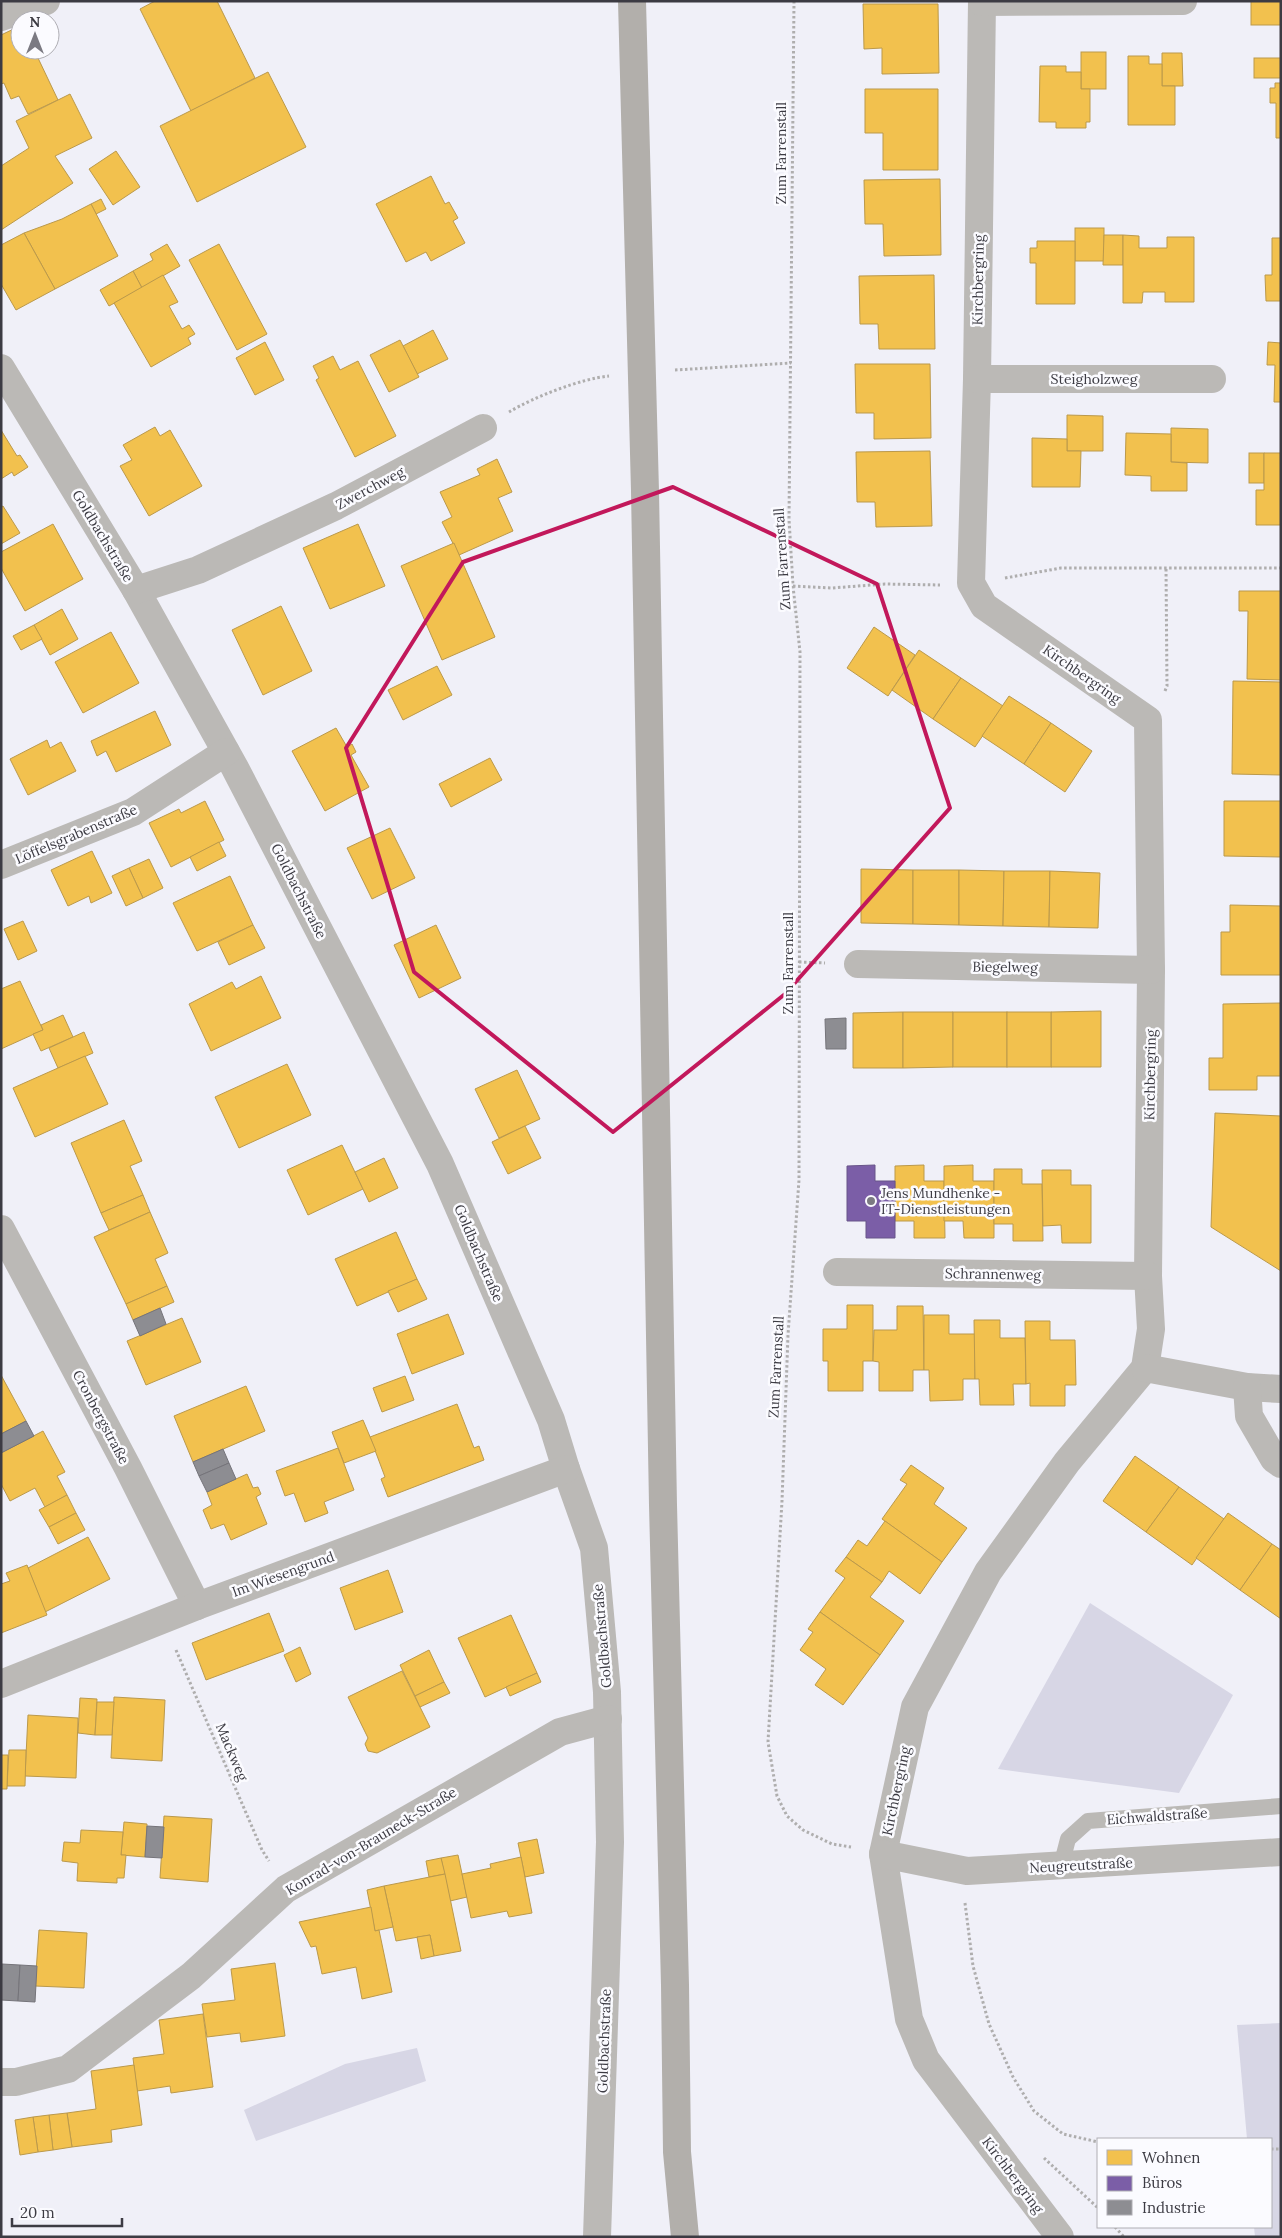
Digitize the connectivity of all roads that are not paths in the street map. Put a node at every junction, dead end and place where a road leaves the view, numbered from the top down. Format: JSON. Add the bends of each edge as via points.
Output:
{"nodes":[{"id":1,"x":46,"y":1,"type":"edge"},
{"id":2,"x":632,"y":1,"type":"edge"},
{"id":3,"x":1183,"y":1,"type":"edge"},
{"id":4,"x":982,"y":2,"type":"edge"},
{"id":5,"x":1,"y":17,"type":"edge"},
{"id":6,"x":1,"y":368,"type":"edge"},
{"id":7,"x":977,"y":379,"type":"junction"},
{"id":8,"x":1212,"y":379,"type":"dead end"},
{"id":9,"x":10,"y":403,"type":"edge"},
{"id":10,"x":483,"y":428,"type":"road end"},
{"id":11,"x":136,"y":590,"type":"junction"},
{"id":12,"x":226,"y":752,"type":"junction"},
{"id":13,"x":1,"y":865,"type":"edge"},
{"id":14,"x":858,"y":964,"type":"dead end"},
{"id":15,"x":1151,"y":970,"type":"junction"},
{"id":16,"x":1,"y":1229,"type":"edge"},
{"id":17,"x":837,"y":1272,"type":"dead end"},
{"id":18,"x":1148,"y":1276,"type":"junction"},
{"id":19,"x":1145,"y":1368,"type":"junction"},
{"id":20,"x":1247,"y":1386,"type":"junction"},
{"id":21,"x":1281,"y":1389,"type":"edge"},
{"id":22,"x":1281,"y":1464,"type":"edge"},
{"id":23,"x":566,"y":1469,"type":"junction"},
{"id":24,"x":197,"y":1606,"type":"junction"},
{"id":25,"x":1,"y":1684,"type":"edge"},
{"id":26,"x":608,"y":1719,"type":"junction"},
{"id":27,"x":1281,"y":1806,"type":"edge"},
{"id":28,"x":1281,"y":1852,"type":"edge"},
{"id":29,"x":883,"y":1854,"type":"junction"},
{"id":30,"x":1061,"y":1866,"type":"junction"},
{"id":31,"x":1,"y":2082,"type":"edge"},
{"id":32,"x":597,"y":2237,"type":"edge"},
{"id":33,"x":685,"y":2237,"type":"edge"},
{"id":34,"x":1060,"y":2237,"type":"edge"}],
"edges":[{"from":1,"to":5,"type":"street"},
{"from":2,"to":33,"type":"main road","via":[[643,375],[677,2152]]},
{"from":3,"to":4,"type":"street"},
{"from":4,"to":7,"type":"street","name":"Kirchbergring"},
{"from":6,"to":9,"type":"street","name":"Goldbachstraße"},
{"from":7,"to":8,"type":"street","name":"Steigholzweg"},
{"from":7,"to":15,"type":"street","name":"Kirchbergring","via":[[971,583],[984,606],[1148,720]]},
{"from":9,"to":11,"type":"street","name":"Goldbachstraße"},
{"from":10,"to":11,"type":"street","name":"Zwerchweg","via":[[336,506],[198,570]]},
{"from":11,"to":12,"type":"street","name":"Goldbachstraße"},
{"from":12,"to":13,"type":"street","name":"Löffelsgrabenstraße","via":[[133,812]]},
{"from":12,"to":23,"type":"street","name":"Goldbachstraße","via":[[440,1164],[551,1420]]},
{"from":14,"to":15,"type":"street","name":"Biegelweg"},
{"from":15,"to":18,"type":"street","name":"Kirchbergring"},
{"from":16,"to":24,"type":"street","name":"Cronbergstraße"},
{"from":17,"to":18,"type":"street","name":"Schrannenweg"},
{"from":18,"to":19,"type":"street","name":"Kirchbergring","via":[[1151,1329]]},
{"from":19,"to":20,"type":"street"},
{"from":19,"to":29,"type":"street","name":"Kirchbergring","via":[[1067,1462],[988,1572],[914,1707]]},
{"from":20,"to":21,"type":"street"},
{"from":20,"to":22,"type":"street","via":[[1249,1416],[1274,1459]]},
{"from":23,"to":24,"type":"street","name":"Im Wiesengrund"},
{"from":23,"to":26,"type":"street","name":"Goldbachstraße","via":[[594,1548]]},
{"from":24,"to":25,"type":"street","name":"Im Wiesengrund"},
{"from":26,"to":31,"type":"street","name":"Konrad-von-Brauneck-Straße","via":[[560,1732],[286,1889],[191,1976],[68,2069],[16,2082]]},
{"from":26,"to":32,"type":"street","name":"Goldbachstraße","via":[[610,1842]]},
{"from":27,"to":30,"type":"lane","name":"Eichwaldstraße","via":[[1088,1821],[1068,1839]]},
{"from":28,"to":30,"type":"street","name":"Neugreutstraße"},
{"from":29,"to":30,"type":"street","name":"Neugreutstraße","via":[[961,1870]]},
{"from":29,"to":34,"type":"street","name":"Kirchbergring","via":[[909,2019],[926,2060]]}]}
